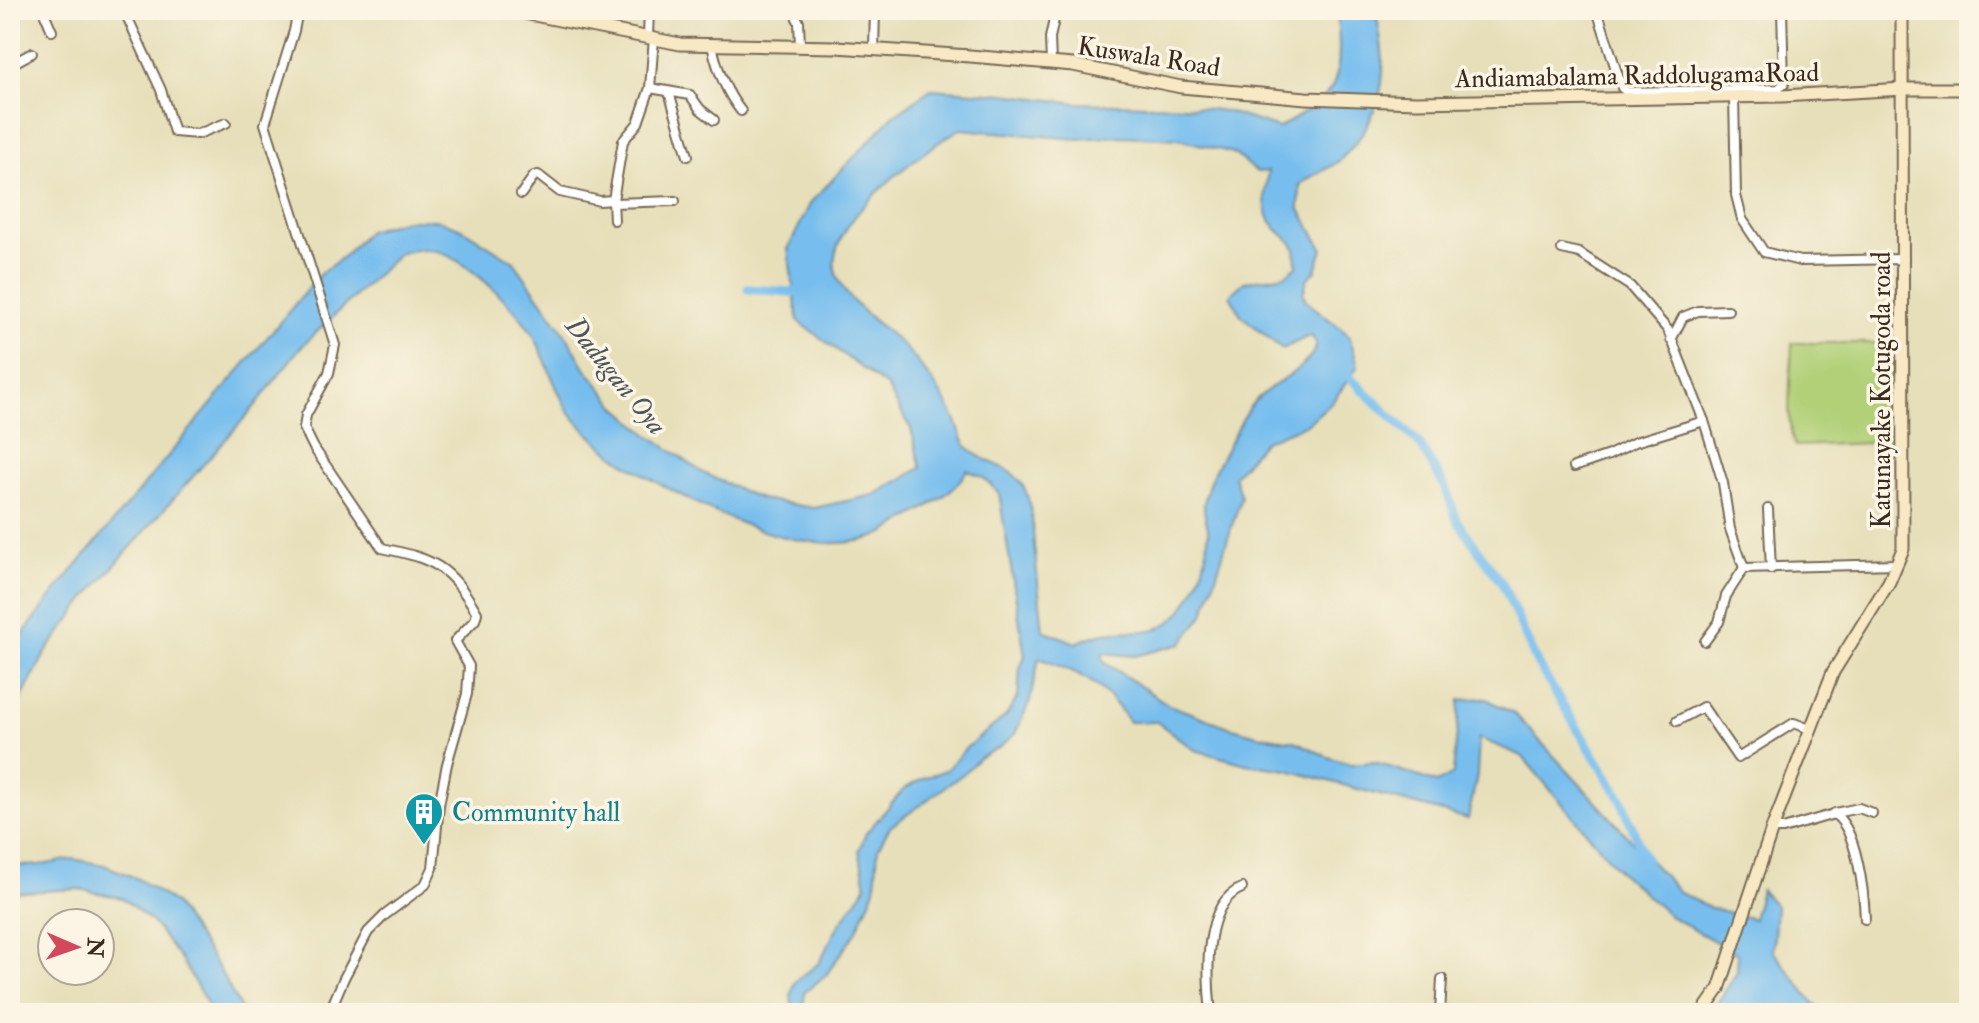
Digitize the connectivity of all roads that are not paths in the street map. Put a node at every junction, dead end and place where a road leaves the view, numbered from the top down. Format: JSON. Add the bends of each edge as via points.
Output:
{"nodes":[{"id":1,"x":43,"y":10,"type":"edge"},
{"id":2,"x":124,"y":10,"type":"edge"},
{"id":3,"x":298,"y":10,"type":"edge"},
{"id":4,"x":509,"y":10,"type":"edge"},
{"id":5,"x":649,"y":10,"type":"edge"},
{"id":6,"x":793,"y":10,"type":"edge"},
{"id":7,"x":875,"y":10,"type":"edge"},
{"id":8,"x":1056,"y":10,"type":"edge"},
{"id":9,"x":1597,"y":10,"type":"edge"},
{"id":10,"x":1782,"y":10,"type":"edge"},
{"id":11,"x":1902,"y":10,"type":"edge"},
{"id":12,"x":52,"y":31,"type":"dead end"},
{"id":13,"x":651,"y":38,"type":"junction"},
{"id":14,"x":712,"y":45,"type":"junction"},
{"id":15,"x":800,"y":46,"type":"junction"},
{"id":16,"x":874,"y":49,"type":"junction"},
{"id":17,"x":32,"y":53,"type":"dead end"},
{"id":18,"x":1051,"y":63,"type":"junction"},
{"id":19,"x":10,"y":65,"type":"edge"},
{"id":20,"x":650,"y":88,"type":"junction"},
{"id":21,"x":1904,"y":89,"type":"junction"},
{"id":22,"x":1969,"y":89,"type":"edge"},
{"id":23,"x":669,"y":92,"type":"junction"},
{"id":24,"x":1734,"y":96,"type":"junction"},
{"id":25,"x":1306,"y":98,"type":"joint"},
{"id":26,"x":741,"y":111,"type":"dead end"},
{"id":27,"x":714,"y":120,"type":"dead end"},
{"id":28,"x":226,"y":123,"type":"dead end"},
{"id":29,"x":688,"y":156,"type":"dead end"},
{"id":30,"x":521,"y":194,"type":"dead end"},
{"id":31,"x":675,"y":201,"type":"dead end"},
{"id":32,"x":613,"y":202,"type":"junction"},
{"id":33,"x":614,"y":220,"type":"dead end"},
{"id":34,"x":1562,"y":249,"type":"dead end"},
{"id":35,"x":1904,"y":259,"type":"junction"},
{"id":36,"x":1728,"y":310,"type":"dead end"},
{"id":37,"x":1671,"y":340,"type":"junction"},
{"id":38,"x":1704,"y":421,"type":"junction"},
{"id":39,"x":1574,"y":467,"type":"dead end"},
{"id":40,"x":1768,"y":509,"type":"dead end"},
{"id":41,"x":1897,"y":564,"type":"junction"},
{"id":42,"x":1744,"y":568,"type":"junction"},
{"id":43,"x":1771,"y":569,"type":"junction"},
{"id":44,"x":1705,"y":641,"type":"dead end"},
{"id":45,"x":1677,"y":721,"type":"dead end"},
{"id":46,"x":1810,"y":729,"type":"junction"},
{"id":47,"x":1872,"y":813,"type":"dead end"},
{"id":48,"x":1834,"y":814,"type":"junction"},
{"id":49,"x":1772,"y":829,"type":"junction"},
{"id":50,"x":1242,"y":888,"type":"dead end"},
{"id":51,"x":1865,"y":919,"type":"dead end"},
{"id":52,"x":1442,"y":979,"type":"dead end"},
{"id":53,"x":329,"y":1013,"type":"edge"},
{"id":54,"x":1211,"y":1013,"type":"edge"},
{"id":55,"x":1440,"y":1013,"type":"edge"},
{"id":56,"x":1702,"y":1013,"type":"edge"}],
"edges":[{"from":1,"to":12,"type":"street"},
{"from":2,"to":28,"type":"street","via":[[174,132],[198,134]]},
{"from":3,"to":53,"type":"street","via":[[265,124],[335,345],[329,373],[304,428],[382,548],[423,557],[444,568],[477,613],[455,641],[469,666],[467,694],[447,764],[433,868],[425,885],[368,932]]},
{"from":4,"to":13,"type":"street","name":"Kuswala Road"},
{"from":5,"to":13,"type":"street"},
{"from":6,"to":15,"type":"street"},
{"from":7,"to":16,"type":"street"},
{"from":8,"to":18,"type":"street"},
{"from":9,"to":10,"type":"street","via":[[1627,92],[1778,89],[1784,84]]},
{"from":11,"to":21,"type":"street","name":"Katunayake Kotugoda road"},
{"from":13,"to":14,"type":"street","name":"Kuswala Road"},
{"from":13,"to":20,"type":"street"},
{"from":14,"to":15,"type":"street","name":"Kuswala Road"},
{"from":14,"to":26,"type":"street","via":[[728,96]]},
{"from":15,"to":16,"type":"street","name":"Kuswala Road"},
{"from":16,"to":18,"type":"street","name":"Kuswala Road"},
{"from":17,"to":19,"type":"street"},
{"from":18,"to":25,"type":"street","name":"Kuswala Road","via":[[1181,87]]},
{"from":20,"to":23,"type":"street"},
{"from":20,"to":32,"type":"street","via":[[638,123],[623,141]]},
{"from":21,"to":22,"type":"street","name":"Andiamabalama RaddolugamaRoad"},
{"from":21,"to":24,"type":"street","name":"Andiamabalama RaddolugamaRoad"},
{"from":21,"to":35,"type":"street","name":"Katunayake Kotugoda road"},
{"from":23,"to":27,"type":"street","via":[[690,95]]},
{"from":23,"to":29,"type":"street"},
{"from":24,"to":25,"type":"street","name":"Andiamabalama RaddolugamaRoad","via":[[1416,102]]},
{"from":24,"to":35,"type":"street","via":[[1736,195],[1742,219],[1764,252],[1800,261]]},
{"from":30,"to":32,"type":"street","via":[[538,175],[560,192]]},
{"from":31,"to":32,"type":"street"},
{"from":32,"to":33,"type":"street"},
{"from":34,"to":37,"type":"street","via":[[1579,253],[1630,286]]},
{"from":35,"to":41,"type":"street","name":"Katunayake Kotugoda road","via":[[1903,549]]},
{"from":36,"to":37,"type":"street","via":[[1683,317]]},
{"from":37,"to":38,"type":"street"},
{"from":38,"to":39,"type":"street"},
{"from":38,"to":42,"type":"street"},
{"from":40,"to":43,"type":"street"},
{"from":41,"to":43,"type":"street"},
{"from":41,"to":46,"type":"street","name":"Katunayake Kotugoda road","via":[[1833,672]]},
{"from":42,"to":43,"type":"street"},
{"from":42,"to":44,"type":"street"},
{"from":45,"to":46,"type":"street","via":[[1703,707],[1738,758],[1794,723]]},
{"from":46,"to":49,"type":"street","name":"Katunayake Kotugoda road"},
{"from":47,"to":48,"type":"street","via":[[1859,808]]},
{"from":48,"to":49,"type":"street"},
{"from":48,"to":51,"type":"street","via":[[1841,817],[1854,848]]},
{"from":49,"to":56,"type":"street","name":"Katunayake Kotugoda road","via":[[1719,989]]},
{"from":50,"to":54,"type":"street","via":[[1229,893],[1218,909],[1210,949]]},
{"from":52,"to":55,"type":"street"}]}
